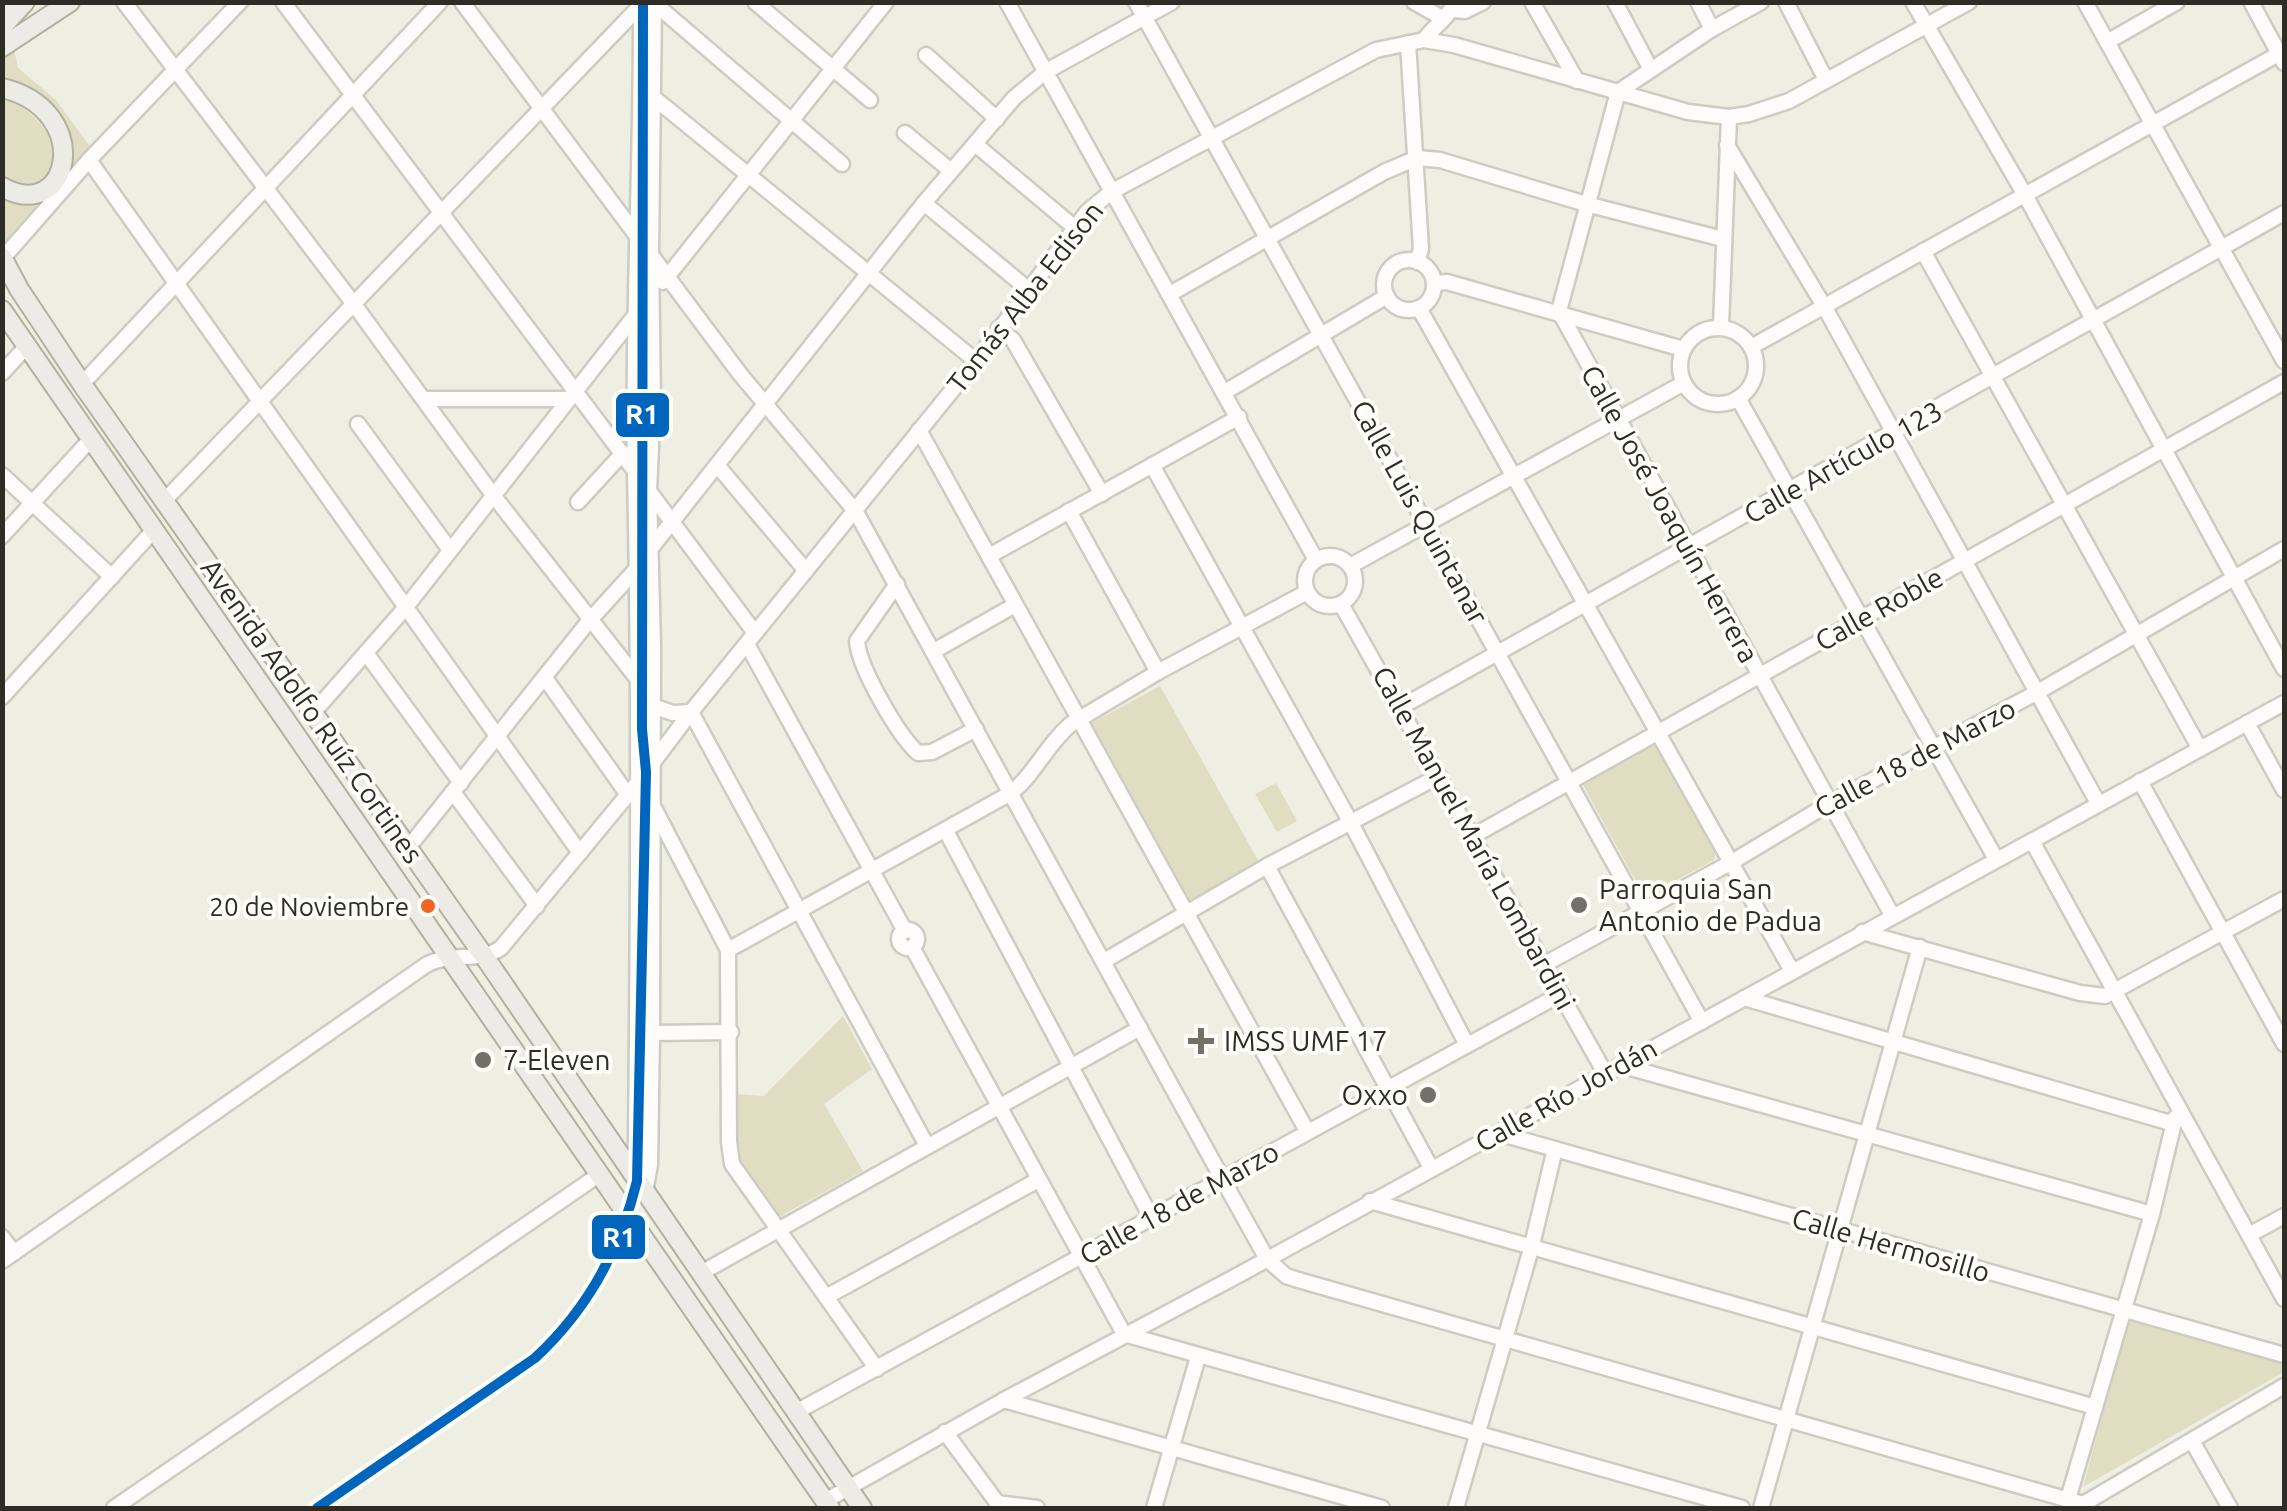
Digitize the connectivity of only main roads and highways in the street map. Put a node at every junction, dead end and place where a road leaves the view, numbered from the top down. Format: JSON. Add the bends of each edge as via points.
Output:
{"nodes":[{"id":1,"x":25,"y":2,"type":"edge"},
{"id":2,"x":70,"y":2,"type":"edge"},
{"id":3,"x":2,"y":26,"type":"edge"},
{"id":4,"x":2,"y":47,"type":"edge"},
{"id":5,"x":2,"y":88,"type":"edge"},
{"id":6,"x":2,"y":187,"type":"edge"},
{"id":7,"x":3,"y":257,"type":"edge"},
{"id":8,"x":3,"y":312,"type":"edge"},
{"id":9,"x":827,"y":1505,"type":"edge"},
{"id":10,"x":862,"y":1508,"type":"edge"}],
"edges":[{"from":1,"to":3,"type":"main road"},
{"from":2,"to":4,"type":"main road"},
{"from":5,"to":6,"type":"main road","via":[[49,115],[65,150],[61,173],[46,188],[25,194]]},
{"from":7,"to":10,"type":"main road","name":"Avenida Adolfo Ruíz Cortines","via":[[82,384]]},
{"from":8,"to":9,"type":"main road","name":"Avenida Adolfo Ruíz Cortines"}]}
